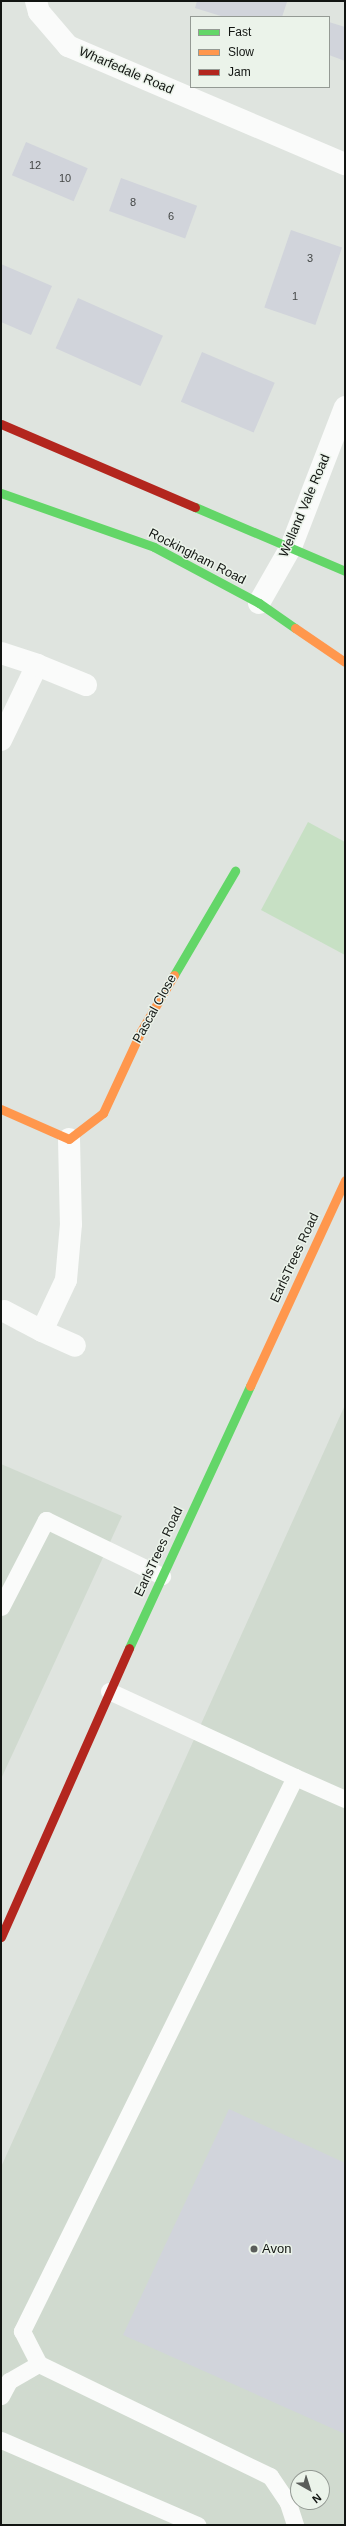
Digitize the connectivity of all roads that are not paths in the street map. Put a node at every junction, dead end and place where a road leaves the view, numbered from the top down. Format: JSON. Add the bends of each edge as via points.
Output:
{"nodes":[{"id":1,"x":36,"y":1,"type":"edge"},
{"id":2,"x":345,"y":164,"type":"edge"},
{"id":3,"x":345,"y":407,"type":"edge"},
{"id":4,"x":1,"y":424,"type":"edge"},
{"id":5,"x":1,"y":493,"type":"edge"},
{"id":6,"x":291,"y":547,"type":"junction"},
{"id":7,"x":345,"y":571,"type":"edge"},
{"id":8,"x":259,"y":603,"type":"junction"},
{"id":9,"x":1,"y":653,"type":"edge"},
{"id":10,"x":345,"y":662,"type":"edge"},
{"id":11,"x":37,"y":665,"type":"junction"},
{"id":12,"x":86,"y":685,"type":"dead end"},
{"id":13,"x":1,"y":740,"type":"edge"},
{"id":14,"x":235,"y":871,"type":"dead end"},
{"id":15,"x":1,"y":1109,"type":"edge"},
{"id":16,"x":69,"y":1139,"type":"junction"},
{"id":17,"x":345,"y":1180,"type":"edge"},
{"id":18,"x":4,"y":1311,"type":"dead end"},
{"id":19,"x":42,"y":1331,"type":"junction"},
{"id":20,"x":75,"y":1346,"type":"dead end"},
{"id":21,"x":162,"y":1576,"type":"junction"},
{"id":22,"x":1,"y":1607,"type":"edge"},
{"id":23,"x":109,"y":1691,"type":"junction"},
{"id":24,"x":295,"y":1777,"type":"junction"},
{"id":25,"x":345,"y":1799,"type":"edge"},
{"id":26,"x":1,"y":1937,"type":"edge"},
{"id":27,"x":39,"y":2364,"type":"junction"},
{"id":28,"x":1,"y":2396,"type":"edge"},
{"id":29,"x":1,"y":2440,"type":"edge"},
{"id":30,"x":197,"y":2525,"type":"edge"},
{"id":31,"x":294,"y":2525,"type":"edge"}],
"edges":[{"from":1,"to":2,"type":"street","name":"Wharfedale Road","via":[[39,12],[68,46]]},
{"from":3,"to":6,"type":"street","name":"Welland Vale Road"},
{"from":4,"to":6,"type":"street"},
{"from":5,"to":8,"type":"street","name":"Rockingham Road","via":[[154,547]]},
{"from":6,"to":7,"type":"street"},
{"from":6,"to":8,"type":"street","name":"Welland Vale Road"},
{"from":8,"to":10,"type":"street","name":"Rockingham Road"},
{"from":9,"to":11,"type":"street"},
{"from":11,"to":12,"type":"street"},
{"from":11,"to":13,"type":"street"},
{"from":14,"to":16,"type":"street","name":"Pascal Close","via":[[140,1031],[104,1113]]},
{"from":15,"to":16,"type":"street"},
{"from":16,"to":19,"type":"street","via":[[72,1224],[66,1280]]},
{"from":17,"to":21,"type":"street","name":"EarlsTrees Road"},
{"from":18,"to":19,"type":"street"},
{"from":19,"to":20,"type":"street"},
{"from":21,"to":22,"type":"lane","via":[[46,1520]]},
{"from":21,"to":23,"type":"street","name":"EarlsTrees Road"},
{"from":23,"to":24,"type":"lane"},
{"from":23,"to":26,"type":"street","name":"EarlsTrees Road"},
{"from":24,"to":25,"type":"lane"},
{"from":24,"to":27,"type":"lane","via":[[22,2331]]},
{"from":27,"to":28,"type":"lane","via":[[9,2381]]},
{"from":27,"to":31,"type":"lane","via":[[270,2476],[288,2503]]},
{"from":29,"to":30,"type":"lane"}]}
